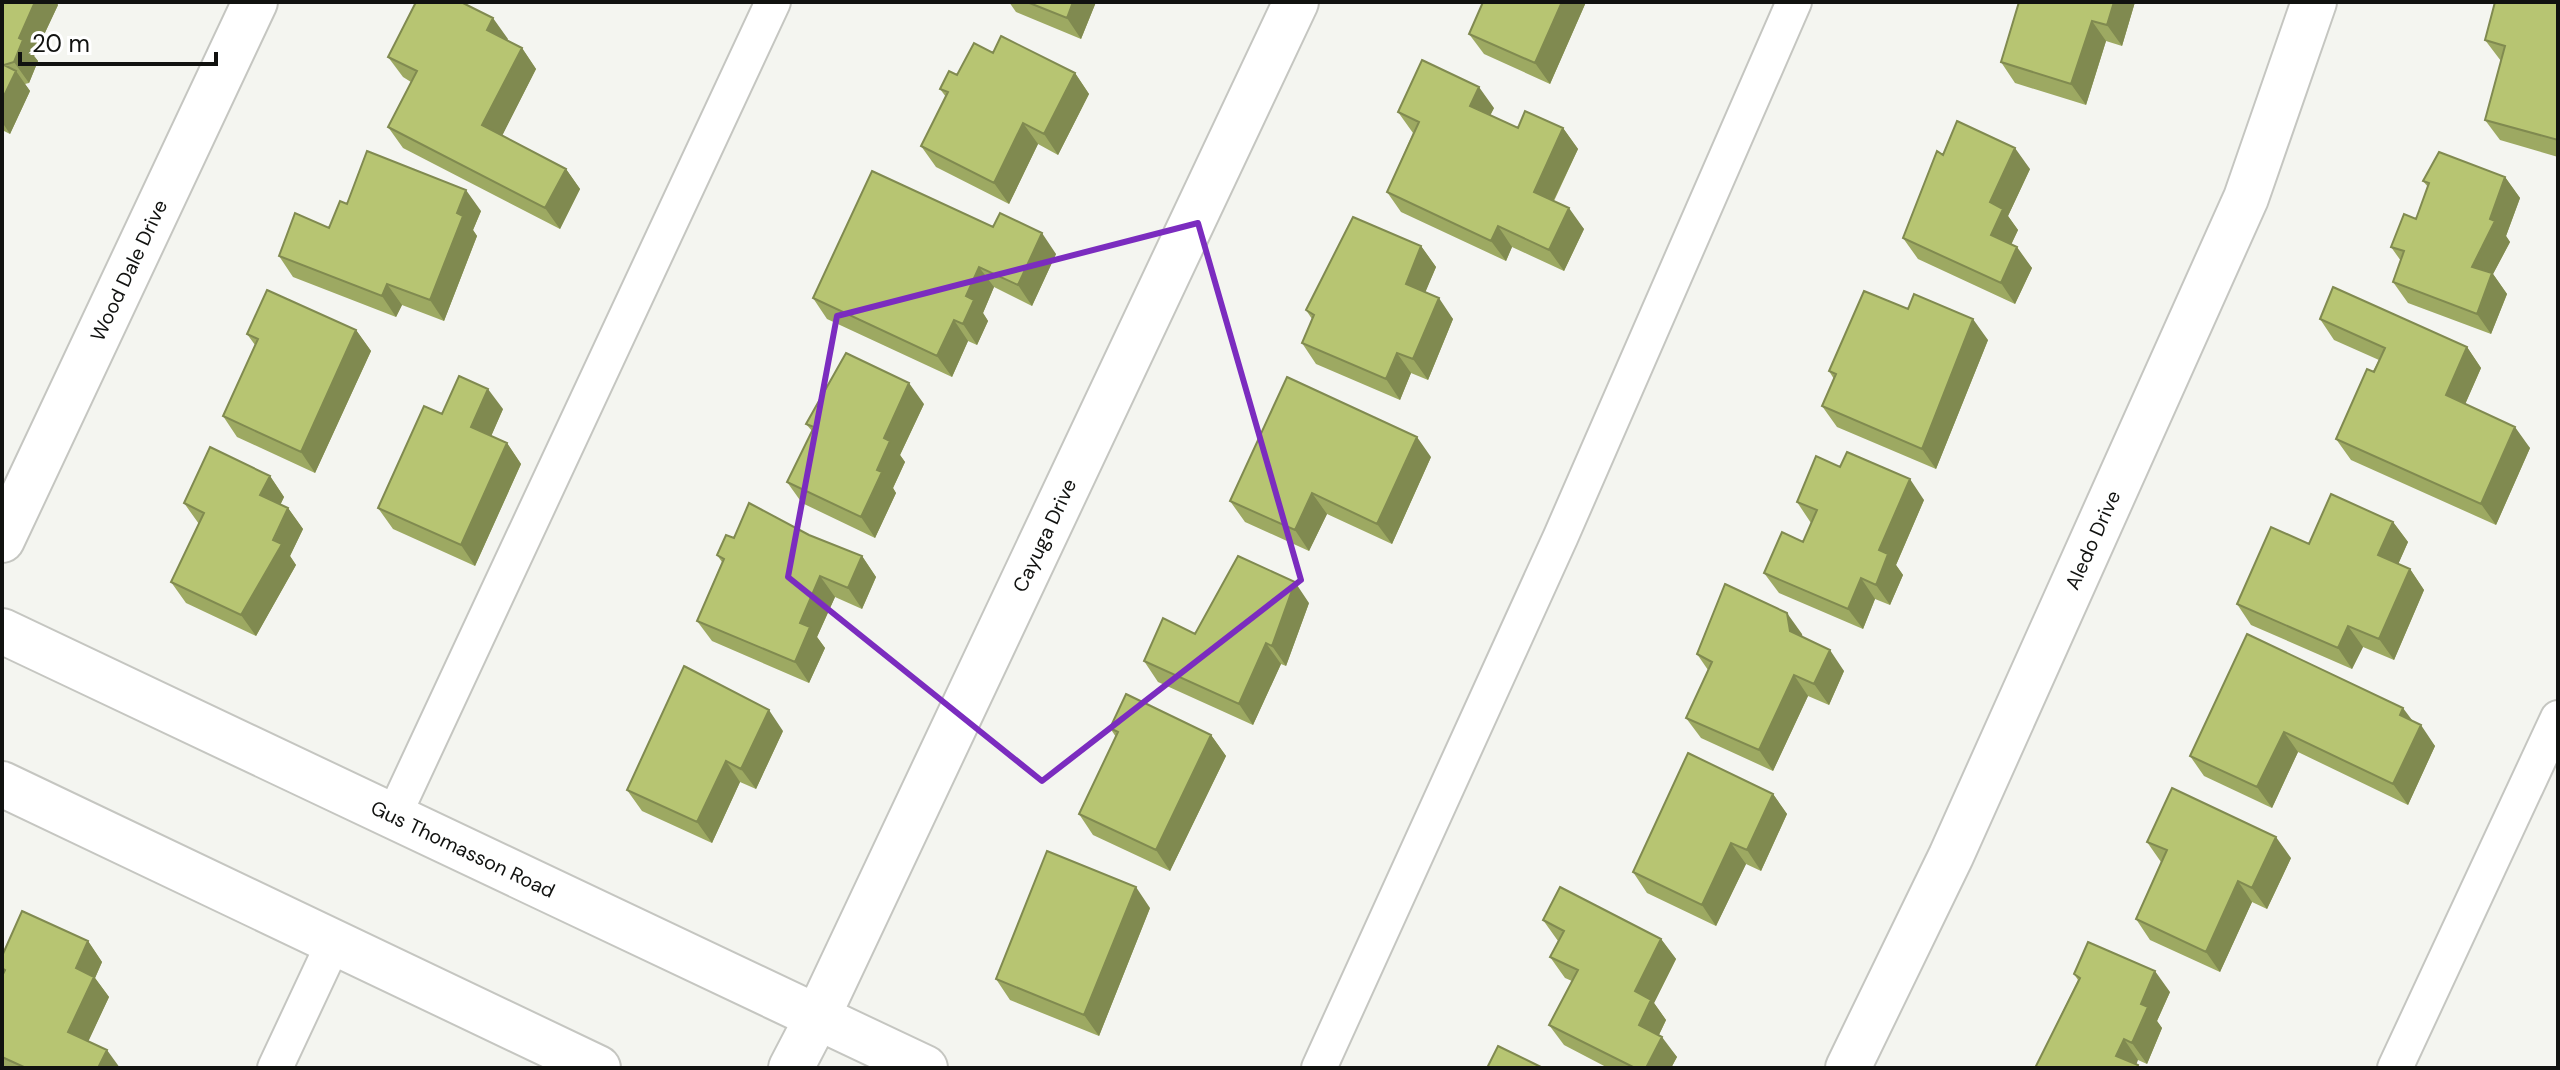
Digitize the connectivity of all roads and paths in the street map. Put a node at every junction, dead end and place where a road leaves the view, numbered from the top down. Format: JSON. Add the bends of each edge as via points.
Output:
{"nodes":[{"id":1,"x":255,"y":2,"type":"edge"},
{"id":2,"x":773,"y":2,"type":"edge"},
{"id":3,"x":1296,"y":2,"type":"edge"},
{"id":4,"x":1794,"y":2,"type":"edge"},
{"id":5,"x":2314,"y":2,"type":"edge"},
{"id":6,"x":2,"y":540,"type":"edge"},
{"id":7,"x":2,"y":631,"type":"edge"},
{"id":8,"x":2558,"y":718,"type":"edge"},
{"id":9,"x":2,"y":784,"type":"edge"},
{"id":10,"x":393,"y":817,"type":"junction"},
{"id":11,"x":334,"y":942,"type":"junction"},
{"id":12,"x":817,"y":1018,"type":"junction"},
{"id":13,"x":275,"y":1068,"type":"edge"},
{"id":14,"x":598,"y":1068,"type":"edge"},
{"id":15,"x":791,"y":1068,"type":"edge"},
{"id":16,"x":925,"y":1068,"type":"edge"},
{"id":17,"x":1319,"y":1068,"type":"edge"},
{"id":18,"x":1848,"y":1068,"type":"edge"},
{"id":19,"x":2395,"y":1068,"type":"edge"}],
"edges":[{"from":1,"to":6,"type":"street","name":"Wood Dale Drive"},
{"from":2,"to":10,"type":"lane"},
{"from":3,"to":12,"type":"street","name":"Cayuga Drive"},
{"from":4,"to":17,"type":"lane","via":[[1561,536]]},
{"from":5,"to":18,"type":"street","name":"Aledo Drive","via":[[2246,198],[1951,856]]},
{"from":7,"to":10,"type":"street","name":"Gus Thomasson Road"},
{"from":8,"to":19,"type":"lane"},
{"from":9,"to":11,"type":"street"},
{"from":10,"to":12,"type":"street","name":"Gus Thomasson Road"},
{"from":11,"to":13,"type":"lane"},
{"from":11,"to":14,"type":"street"},
{"from":12,"to":15,"type":"street","name":"Cayuga Drive"},
{"from":12,"to":16,"type":"street","name":"Gus Thomasson Road"}]}
